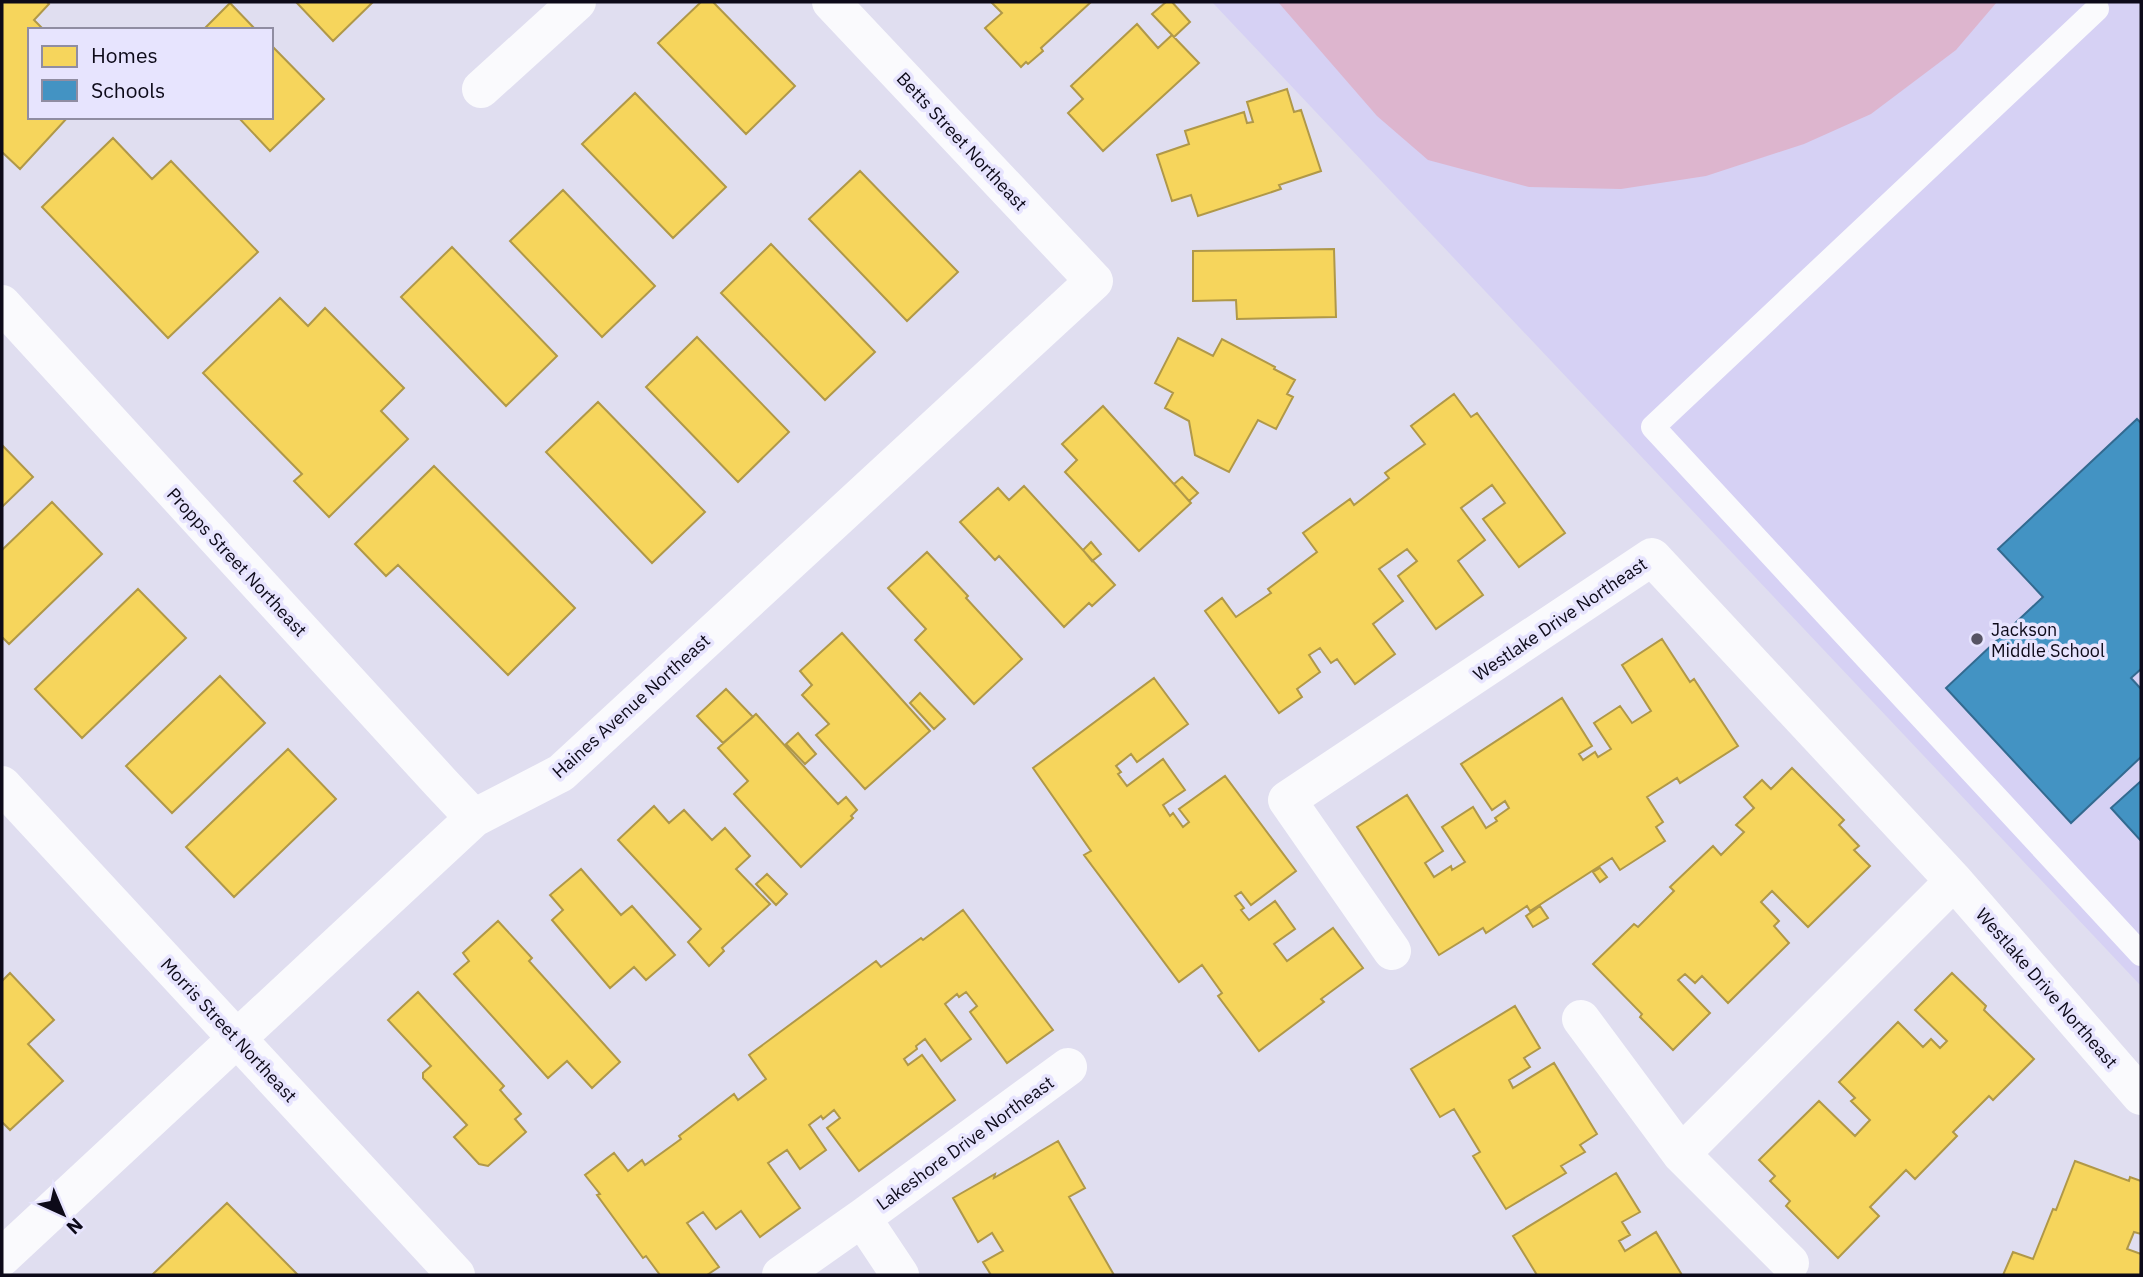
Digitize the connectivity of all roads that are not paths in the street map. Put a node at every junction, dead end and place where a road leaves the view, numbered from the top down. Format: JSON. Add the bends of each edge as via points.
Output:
{"nodes":[{"id":1,"x":577,"y":2,"type":"edge"},
{"id":2,"x":831,"y":2,"type":"edge"},
{"id":3,"x":2096,"y":9,"type":"dead end"},
{"id":4,"x":481,"y":89,"type":"dead end"},
{"id":5,"x":1094,"y":281,"type":"joint"},
{"id":6,"x":2,"y":304,"type":"edge"},
{"id":7,"x":2,"y":785,"type":"edge"},
{"id":8,"x":474,"y":818,"type":"junction"},
{"id":9,"x":1954,"y":881,"type":"junction"},
{"id":10,"x":1392,"y":951,"type":"dead end"},
{"id":11,"x":2141,"y":954,"type":"edge"},
{"id":12,"x":1581,"y":1019,"type":"dead end"},
{"id":13,"x":237,"y":1038,"type":"junction"},
{"id":14,"x":1068,"y":1067,"type":"dead end"},
{"id":15,"x":2141,"y":1096,"type":"edge"},
{"id":16,"x":1681,"y":1154,"type":"junction"},
{"id":17,"x":862,"y":1219,"type":"junction"},
{"id":18,"x":2,"y":1256,"type":"edge"},
{"id":19,"x":1790,"y":1263,"type":"dead end"},
{"id":20,"x":456,"y":1275,"type":"edge"},
{"id":21,"x":781,"y":1275,"type":"edge"},
{"id":22,"x":900,"y":1275,"type":"edge"}],
"edges":[{"from":1,"to":4,"type":"street"},
{"from":2,"to":5,"type":"street","name":"Betts Street Northeast"},
{"from":3,"to":11,"type":"lane","via":[[1653,427]]},
{"from":5,"to":8,"type":"street","name":"Haines Avenue Northeast","via":[[561,773]]},
{"from":6,"to":8,"type":"street","name":"Propps Street Northeast"},
{"from":7,"to":13,"type":"street","name":"Morris Street Northeast"},
{"from":8,"to":13,"type":"street","name":"Haines Avenue Northeast"},
{"from":9,"to":10,"type":"street","name":"Westlake Drive Northeast","via":[[1652,557],[1287,800]]},
{"from":9,"to":15,"type":"street","name":"Westlake Drive Northeast"},
{"from":9,"to":16,"type":"street"},
{"from":12,"to":16,"type":"street"},
{"from":13,"to":18,"type":"street","name":"Haines Avenue Northeast"},
{"from":13,"to":20,"type":"street","name":"Morris Street Northeast"},
{"from":14,"to":17,"type":"street","name":"Lakeshore Drive Northeast"},
{"from":16,"to":19,"type":"street"},
{"from":17,"to":21,"type":"street","name":"Lakeshore Drive Northeast"},
{"from":17,"to":22,"type":"street","name":"Lakeshore Drive Northeast"}]}
